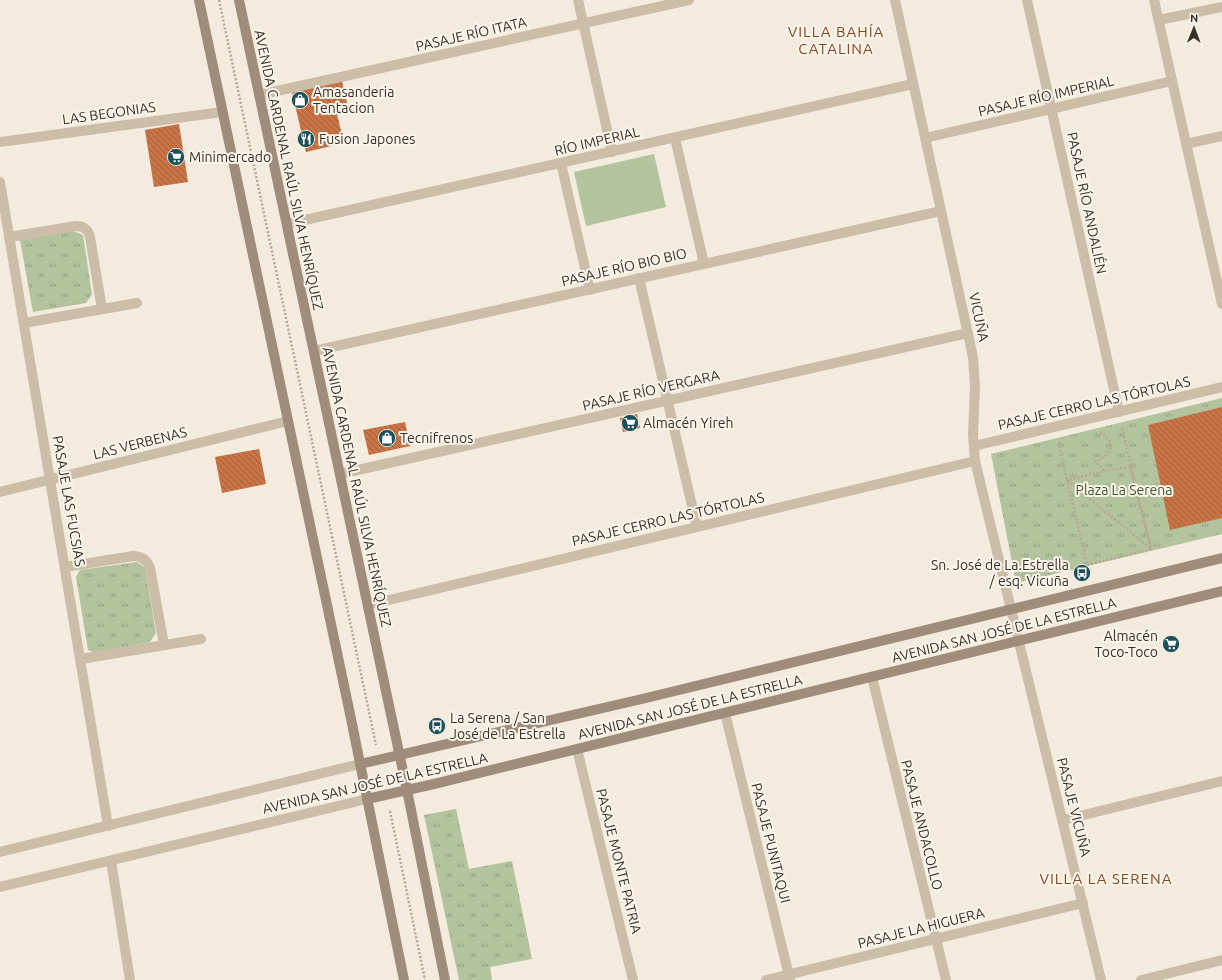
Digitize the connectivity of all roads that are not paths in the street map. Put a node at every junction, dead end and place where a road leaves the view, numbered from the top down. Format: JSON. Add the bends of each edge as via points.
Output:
{"nodes":[{"id":1,"x":199,"y":0,"type":"edge"},
{"id":2,"x":239,"y":0,"type":"edge"},
{"id":3,"x":578,"y":0,"type":"edge"},
{"id":4,"x":689,"y":0,"type":"edge"},
{"id":5,"x":895,"y":0,"type":"edge"},
{"id":6,"x":1027,"y":0,"type":"edge"},
{"id":7,"x":1154,"y":0,"type":"edge"},
{"id":8,"x":1222,"y":7,"type":"edge"},
{"id":9,"x":1159,"y":20,"type":"junction"},
{"id":10,"x":583,"y":23,"type":"junction"},
{"id":11,"x":1172,"y":81,"type":"junction"},
{"id":12,"x":913,"y":84,"type":"junction"},
{"id":13,"x":259,"y":95,"type":"junction"},
{"id":14,"x":1052,"y":109,"type":"junction"},
{"id":15,"x":222,"y":112,"type":"junction"},
{"id":16,"x":1222,"y":136,"type":"edge"},
{"id":17,"x":674,"y":138,"type":"junction"},
{"id":18,"x":925,"y":138,"type":"junction"},
{"id":19,"x":0,"y":142,"type":"edge"},
{"id":20,"x":1186,"y":144,"type":"junction"},
{"id":21,"x":612,"y":152,"type":"junction"},
{"id":22,"x":561,"y":163,"type":"junction"},
{"id":23,"x":0,"y":182,"type":"edge"},
{"id":24,"x":941,"y":211,"type":"junction"},
{"id":25,"x":287,"y":224,"type":"junction"},
{"id":26,"x":9,"y":238,"type":"junction"},
{"id":27,"x":704,"y":264,"type":"junction"},
{"id":28,"x":1218,"y":266,"type":"edge"},
{"id":29,"x":639,"y":278,"type":"junction"},
{"id":30,"x":590,"y":290,"type":"junction"},
{"id":31,"x":136,"y":303,"type":"dead end"},
{"id":32,"x":1222,"y":304,"type":"edge"},
{"id":33,"x":102,"y":309,"type":"junction"},
{"id":34,"x":24,"y":323,"type":"junction"},
{"id":35,"x":968,"y":333,"type":"junction"},
{"id":36,"x":314,"y":351,"type":"junction"},
{"id":37,"x":1222,"y":387,"type":"edge"},
{"id":38,"x":668,"y":401,"type":"junction"},
{"id":39,"x":1118,"y":412,"type":"junction"},
{"id":40,"x":288,"y":421,"type":"junction"},
{"id":41,"x":974,"y":446,"type":"junction"},
{"id":42,"x":975,"y":461,"type":"junction"},
{"id":43,"x":340,"y":474,"type":"junction"},
{"id":44,"x":51,"y":479,"type":"junction"},
{"id":45,"x":0,"y":492,"type":"edge"},
{"id":46,"x":697,"y":527,"type":"junction"},
{"id":47,"x":1222,"y":558,"type":"edge"},
{"id":48,"x":65,"y":567,"type":"junction"},
{"id":49,"x":1222,"y":591,"type":"edge"},
{"id":50,"x":368,"y":605,"type":"junction"},
{"id":51,"x":1011,"y":609,"type":"junction"},
{"id":52,"x":201,"y":639,"type":"dead end"},
{"id":53,"x":1019,"y":641,"type":"junction"},
{"id":54,"x":164,"y":645,"type":"junction"},
{"id":55,"x":81,"y":660,"type":"junction"},
{"id":56,"x":872,"y":677,"type":"junction"},
{"id":57,"x":725,"y":713,"type":"junction"},
{"id":58,"x":578,"y":749,"type":"junction"},
{"id":59,"x":399,"y":755,"type":"junction"},
{"id":60,"x":360,"y":764,"type":"junction"},
{"id":61,"x":1222,"y":781,"type":"edge"},
{"id":62,"x":407,"y":790,"type":"junction"},
{"id":63,"x":367,"y":799,"type":"junction"},
{"id":64,"x":1062,"y":820,"type":"junction"},
{"id":65,"x":108,"y":826,"type":"junction"},
{"id":66,"x":0,"y":852,"type":"edge"},
{"id":67,"x":111,"y":861,"type":"junction"},
{"id":68,"x":0,"y":887,"type":"edge"},
{"id":69,"x":1083,"y":903,"type":"junction"},
{"id":70,"x":936,"y":939,"type":"junction"},
{"id":71,"x":1222,"y":960,"type":"edge"},
{"id":72,"x":789,"y":977,"type":"edge"},
{"id":73,"x":130,"y":980,"type":"edge"},
{"id":74,"x":404,"y":980,"type":"edge"},
{"id":75,"x":445,"y":980,"type":"edge"},
{"id":76,"x":633,"y":980,"type":"edge"},
{"id":77,"x":766,"y":980,"type":"edge"},
{"id":78,"x":946,"y":980,"type":"edge"},
{"id":79,"x":1101,"y":980,"type":"edge"},
{"id":80,"x":1141,"y":980,"type":"edge"}],
"edges":[{"from":1,"to":15,"type":"main road"},
{"from":2,"to":13,"type":"main road","name":"AVENIDA CARDENAL RAÚL SILVA HENRÍQUEZ"},
{"from":3,"to":10,"type":"street"},
{"from":4,"to":10,"type":"street","name":"PASAJE RÍO ITATA"},
{"from":5,"to":12,"type":"street","name":"VICUÑA"},
{"from":6,"to":14,"type":"street","name":"PASAJE RÍO ANDALIÉN"},
{"from":7,"to":9,"type":"street"},
{"from":8,"to":9,"type":"street"},
{"from":9,"to":11,"type":"street"},
{"from":10,"to":13,"type":"street","name":"PASAJE RÍO ITATA"},
{"from":10,"to":21,"type":"street"},
{"from":11,"to":14,"type":"street","name":"PASAJE RÍO IMPERIAL"},
{"from":11,"to":20,"type":"street"},
{"from":12,"to":17,"type":"street","name":"RÍO IMPERIAL"},
{"from":12,"to":18,"type":"street","name":"VICUÑA"},
{"from":13,"to":25,"type":"main road","name":"AVENIDA CARDENAL RAÚL SILVA HENRÍQUEZ"},
{"from":14,"to":18,"type":"street","name":"PASAJE RÍO IMPERIAL"},
{"from":14,"to":39,"type":"street","name":"PASAJE RÍO ANDALIÉN"},
{"from":15,"to":19,"type":"street","name":"LAS BEGONIAS"},
{"from":15,"to":40,"type":"main road"},
{"from":16,"to":20,"type":"street"},
{"from":17,"to":21,"type":"street","name":"RÍO IMPERIAL"},
{"from":17,"to":27,"type":"street"},
{"from":18,"to":24,"type":"street","name":"VICUÑA"},
{"from":20,"to":28,"type":"street"},
{"from":21,"to":22,"type":"street","name":"RÍO IMPERIAL"},
{"from":22,"to":25,"type":"street","name":"RÍO IMPERIAL"},
{"from":22,"to":30,"type":"street"},
{"from":23,"to":26,"type":"street","name":"PASAJE LAS FUCSIAS"},
{"from":24,"to":27,"type":"street","name":"PASAJE RÍO BIO BIO"},
{"from":24,"to":35,"type":"street","name":"VICUÑA"},
{"from":25,"to":36,"type":"main road","name":"AVENIDA CARDENAL RAÚL SILVA HENRÍQUEZ"},
{"from":26,"to":33,"type":"street","via":[[76,226],[85,228],[89,232]]},
{"from":26,"to":34,"type":"street","name":"PASAJE LAS FUCSIAS"},
{"from":27,"to":29,"type":"street","name":"PASAJE RÍO BIO BIO"},
{"from":28,"to":32,"type":"street"},
{"from":29,"to":30,"type":"street","name":"PASAJE RÍO BIO BIO"},
{"from":29,"to":38,"type":"street"},
{"from":30,"to":36,"type":"street","name":"PASAJE RÍO BIO BIO"},
{"from":31,"to":33,"type":"street"},
{"from":33,"to":34,"type":"street"},
{"from":34,"to":44,"type":"street","name":"PASAJE LAS FUCSIAS"},
{"from":35,"to":38,"type":"street","name":"PASAJE RÍO VERGARA"},
{"from":35,"to":41,"type":"street","name":"VICUÑA","via":[[975,387]]},
{"from":36,"to":43,"type":"main road","name":"AVENIDA CARDENAL RAÚL SILVA HENRÍQUEZ"},
{"from":37,"to":39,"type":"street","name":"PASAJE CERRO LAS TÓRTOLAS"},
{"from":38,"to":43,"type":"street","name":"PASAJE RÍO VERGARA"},
{"from":38,"to":46,"type":"street"},
{"from":39,"to":41,"type":"street","name":"PASAJE CERRO LAS TÓRTOLAS"},
{"from":40,"to":44,"type":"street","name":"LAS VERBENAS"},
{"from":40,"to":60,"type":"main road"},
{"from":41,"to":42,"type":"street","name":"VICUÑA"},
{"from":42,"to":46,"type":"street","name":"PASAJE CERRO LAS TÓRTOLAS"},
{"from":42,"to":51,"type":"street","name":"VICUÑA"},
{"from":43,"to":50,"type":"main road","name":"AVENIDA CARDENAL RAÚL SILVA HENRÍQUEZ"},
{"from":44,"to":45,"type":"street","name":"LAS VERBENAS"},
{"from":44,"to":48,"type":"street","name":"PASAJE LAS FUCSIAS"},
{"from":46,"to":50,"type":"street","name":"PASAJE CERRO LAS TÓRTOLAS"},
{"from":47,"to":51,"type":"main road","name":"AVENIDA SAN JOSÉ DE LA ESTRELLA"},
{"from":48,"to":54,"type":"street","via":[[133,556],[144,559],[150,568]]},
{"from":48,"to":55,"type":"street","name":"PASAJE LAS FUCSIAS"},
{"from":49,"to":53,"type":"main road","name":"AVENIDA SAN JOSÉ DE LA ESTRELLA"},
{"from":50,"to":59,"type":"main road","name":"AVENIDA CARDENAL RAÚL SILVA HENRÍQUEZ"},
{"from":51,"to":53,"type":"street","name":"VICUÑA"},
{"from":51,"to":59,"type":"main road","name":"AVENIDA SAN JOSÉ DE LA ESTRELLA"},
{"from":52,"to":54,"type":"street"},
{"from":53,"to":56,"type":"main road","name":"AVENIDA SAN JOSÉ DE LA ESTRELLA"},
{"from":53,"to":64,"type":"street","name":"PASAJE VICUÑA"},
{"from":54,"to":55,"type":"street"},
{"from":55,"to":65,"type":"street","name":"PASAJE LAS FUCSIAS"},
{"from":56,"to":57,"type":"main road","name":"AVENIDA SAN JOSÉ DE LA ESTRELLA"},
{"from":56,"to":70,"type":"street","name":"PASAJE ANDACOLLO"},
{"from":57,"to":58,"type":"main road","name":"AVENIDA SAN JOSÉ DE LA ESTRELLA"},
{"from":57,"to":72,"type":"street","name":"PASAJE PUNITAQUI"},
{"from":58,"to":62,"type":"main road","name":"AVENIDA SAN JOSÉ DE LA ESTRELLA"},
{"from":58,"to":76,"type":"street","name":"PASAJE MONTE PATRIA"},
{"from":59,"to":60,"type":"main road","name":"AVENIDA SAN JOSÉ DE LA ESTRELLA"},
{"from":59,"to":62,"type":"main road","name":"AVENIDA CARDENAL RAÚL SILVA HENRÍQUEZ"},
{"from":60,"to":63,"type":"main road"},
{"from":60,"to":65,"type":"street","name":"AVENIDA SAN JOSÉ DE LA ESTRELLA"},
{"from":61,"to":64,"type":"street"},
{"from":62,"to":63,"type":"main road","name":"AVENIDA SAN JOSÉ DE LA ESTRELLA"},
{"from":62,"to":75,"type":"main road","name":"AVENIDA CARDENAL RAÚL SILVA HENRÍQUEZ"},
{"from":63,"to":67,"type":"street","name":"AVENIDA SAN JOSÉ DE LA ESTRELLA"},
{"from":63,"to":74,"type":"main road"},
{"from":64,"to":69,"type":"street","name":"PASAJE VICUÑA"},
{"from":65,"to":66,"type":"street","name":"AVENIDA SAN JOSÉ DE LA ESTRELLA"},
{"from":67,"to":68,"type":"street","name":"AVENIDA SAN JOSÉ DE LA ESTRELLA"},
{"from":67,"to":73,"type":"street"},
{"from":69,"to":70,"type":"street","name":"PASAJE LA HIGUERA"},
{"from":69,"to":79,"type":"street","name":"PASAJE VICUÑA"},
{"from":70,"to":72,"type":"street","name":"PASAJE LA HIGUERA"},
{"from":70,"to":78,"type":"street","name":"PASAJE ANDACOLLO"},
{"from":71,"to":80,"type":"street"},
{"from":72,"to":77,"type":"street","name":"PASAJE LA HIGUERA"}]}
